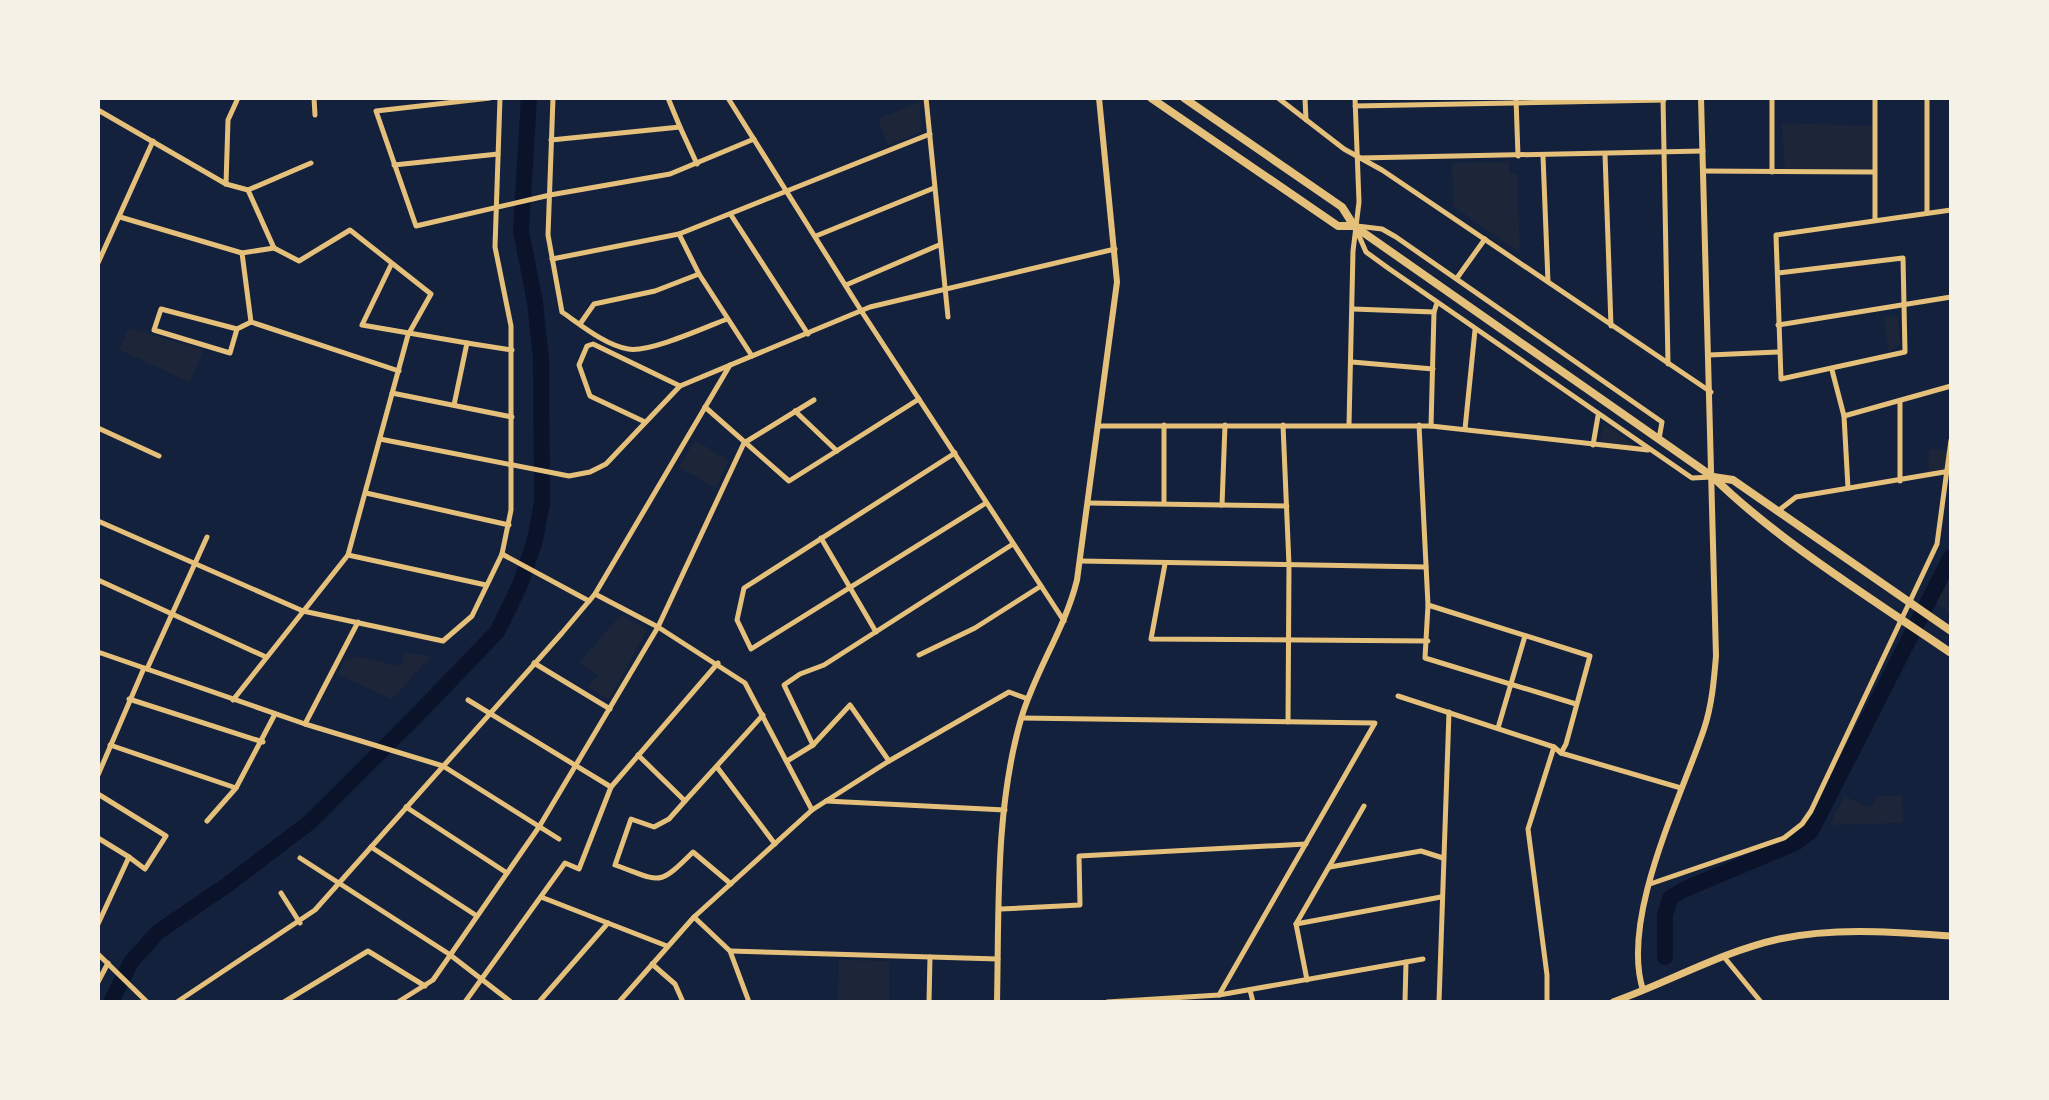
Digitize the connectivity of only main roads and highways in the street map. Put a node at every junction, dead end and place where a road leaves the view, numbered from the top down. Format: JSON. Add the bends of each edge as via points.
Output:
{"nodes":[{"id":1,"x":1151,"y":98,"type":"edge"},
{"id":2,"x":1184,"y":98,"type":"edge"},
{"id":3,"x":1354,"y":226,"type":"junction"},
{"id":4,"x":1713,"y":477,"type":"junction"},
{"id":5,"x":1947,"y":629,"type":"edge"},
{"id":6,"x":1951,"y":653,"type":"edge"},
{"id":7,"x":1951,"y":936,"type":"edge"},
{"id":8,"x":1616,"y":1002,"type":"edge"}],
"edges":[{"from":1,"to":3,"type":"main road","via":[[1338,226]]},
{"from":2,"to":3,"type":"main road","via":[[1342,207]]},
{"from":3,"to":4,"type":"main road"},
{"from":4,"to":5,"type":"main road","via":[[1733,480]]},
{"from":4,"to":6,"type":"main road","via":[[1734,498]]},
{"from":7,"to":8,"type":"main road","via":[[1852,931],[1780,939]]}]}
